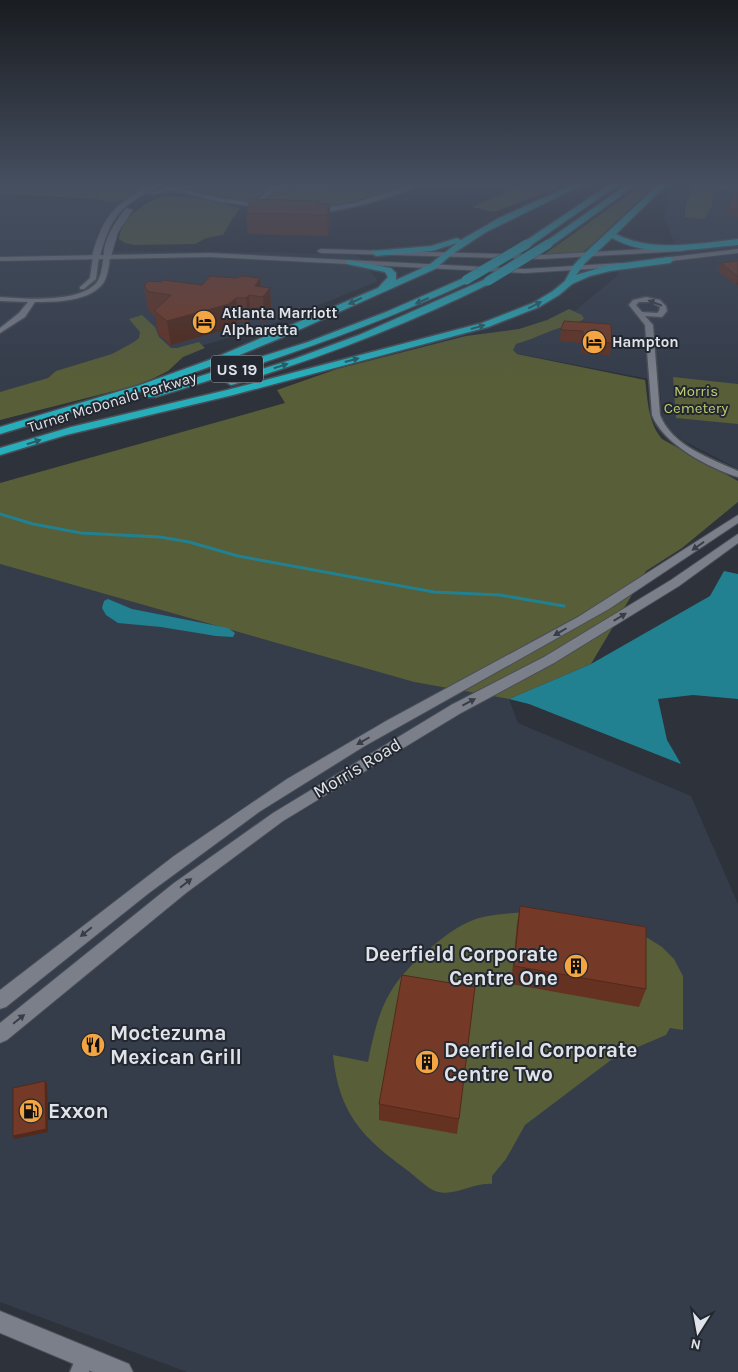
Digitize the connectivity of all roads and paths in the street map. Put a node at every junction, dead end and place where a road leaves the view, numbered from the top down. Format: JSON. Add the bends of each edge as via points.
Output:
{"nodes":[{"id":1,"x":98,"y":248,"type":"edge"},
{"id":2,"x":109,"y":248,"type":"edge"},
{"id":3,"x":432,"y":248,"type":"edge"},
{"id":4,"x":447,"y":248,"type":"edge"},
{"id":5,"x":454,"y":248,"type":"edge"},
{"id":6,"x":520,"y":248,"type":"edge"},
{"id":7,"x":541,"y":248,"type":"edge"},
{"id":8,"x":596,"y":248,"type":"edge"},
{"id":9,"x":683,"y":248,"type":"edge"},
{"id":10,"x":738,"y":251,"type":"edge"},
{"id":11,"x":0,"y":253,"type":"edge"},
{"id":12,"x":97,"y":253,"type":"junction"},
{"id":13,"x":108,"y":253,"type":"junction"},
{"id":14,"x":376,"y":253,"type":"junction"},
{"id":15,"x":427,"y":254,"type":"junction"},
{"id":16,"x":444,"y":255,"type":"junction"},
{"id":17,"x":588,"y":255,"type":"junction"},
{"id":18,"x":0,"y":259,"type":"edge"},
{"id":19,"x":670,"y":260,"type":"junction"},
{"id":20,"x":350,"y":262,"type":"junction"},
{"id":21,"x":432,"y":267,"type":"junction"},
{"id":22,"x":576,"y":269,"type":"junction"},
{"id":23,"x":568,"y":282,"type":"junction"},
{"id":24,"x":379,"y":289,"type":"junction"},
{"id":25,"x":60,"y":298,"type":"junction"},
{"id":26,"x":0,"y":299,"type":"edge"},
{"id":27,"x":32,"y":300,"type":"junction"},
{"id":28,"x":640,"y":314,"type":"junction"},
{"id":29,"x":658,"y":315,"type":"junction"},
{"id":30,"x":649,"y":326,"type":"junction"},
{"id":31,"x":0,"y":330,"type":"edge"},
{"id":32,"x":0,"y":431,"type":"edge"},
{"id":33,"x":67,"y":432,"type":"junction"},
{"id":34,"x":0,"y":439,"type":"edge"},
{"id":35,"x":0,"y":452,"type":"edge"},
{"id":36,"x":738,"y":474,"type":"edge"},
{"id":37,"x":738,"y":518,"type":"edge"},
{"id":38,"x":738,"y":538,"type":"edge"},
{"id":39,"x":0,"y":1001,"type":"edge"},
{"id":40,"x":0,"y":1034,"type":"edge"},
{"id":41,"x":0,"y":1322,"type":"edge"},
{"id":42,"x":83,"y":1365,"type":"edge"},
{"id":43,"x":121,"y":1372,"type":"edge"}],
"edges":[{"from":1,"to":12,"type":"main road"},
{"from":2,"to":13,"type":"main road"},
{"from":3,"to":14,"type":"highway"},
{"from":4,"to":15,"type":"highway"},
{"from":5,"to":16,"type":"highway"},
{"from":6,"to":34,"type":"highway","name":"Turner McDonald Parkway","number":"US 19","one_way":true,"bridge":true,"via":[[466,280],[399,311],[293,351]]},
{"from":33,"to":7,"type":"highway","name":"Turner McDonald Parkway","number":"US 19","one_way":true,"bridge":true,"via":[[327,351],[405,320],[488,281]]},
{"from":8,"to":17,"type":"highway"},
{"from":9,"to":17,"type":"main road"},
{"from":10,"to":19,"type":"main road"},
{"from":11,"to":12,"type":"main road"},
{"from":12,"to":13,"type":"main road"},
{"from":12,"to":18,"type":"main road"},
{"from":12,"to":25,"type":"street","via":[[90,284]]},
{"from":13,"to":14,"type":"main road","via":[[229,249]]},
{"from":13,"to":20,"type":"main road"},
{"from":13,"to":25,"type":"street","via":[[98,285]]},
{"from":14,"to":15,"type":"main road"},
{"from":15,"to":16,"type":"main road"},
{"from":16,"to":17,"type":"main road"},
{"from":16,"to":21,"type":"highway"},
{"from":17,"to":22,"type":"highway"},
{"from":19,"to":22,"type":"main road"},
{"from":19,"to":23,"type":"highway","via":[[600,270]]},
{"from":20,"to":21,"type":"main road"},
{"from":20,"to":24,"type":"highway","via":[[379,267],[392,273],[390,282]]},
{"from":21,"to":22,"type":"main road"},
{"from":21,"to":24,"type":"highway"},
{"from":22,"to":23,"type":"highway"},
{"from":33,"to":23,"type":"highway","one_way":true,"via":[[485,325],[536,305]]},
{"from":24,"to":32,"type":"highway","one_way":true,"via":[[208,364]]},
{"from":25,"to":27,"type":"street"},
{"from":26,"to":27,"type":"street"},
{"from":27,"to":31,"type":"street","via":[[22,315]]},
{"from":28,"to":29,"type":"street"},
{"from":29,"to":28,"type":"street","one_way":true,"via":[[663,306],[649,300],[633,303],[633,308]]},
{"from":28,"to":30,"type":"street"},
{"from":29,"to":30,"type":"street"},
{"from":30,"to":36,"type":"street","via":[[656,415],[660,427],[677,443]]},
{"from":35,"to":33,"type":"highway","name":"Turner McDonald Parkway","number":"US 19","one_way":true},
{"from":37,"to":39,"type":"main road","name":"Morris Road","one_way":true,"via":[[661,571],[570,627],[418,708],[266,799],[162,872]]},
{"from":40,"to":38,"type":"main road","name":"Morris Road","one_way":true,"via":[[180,888],[278,817],[456,709],[603,628]]},
{"from":41,"to":42,"type":"street"},
{"from":42,"to":43,"type":"street"}]}
